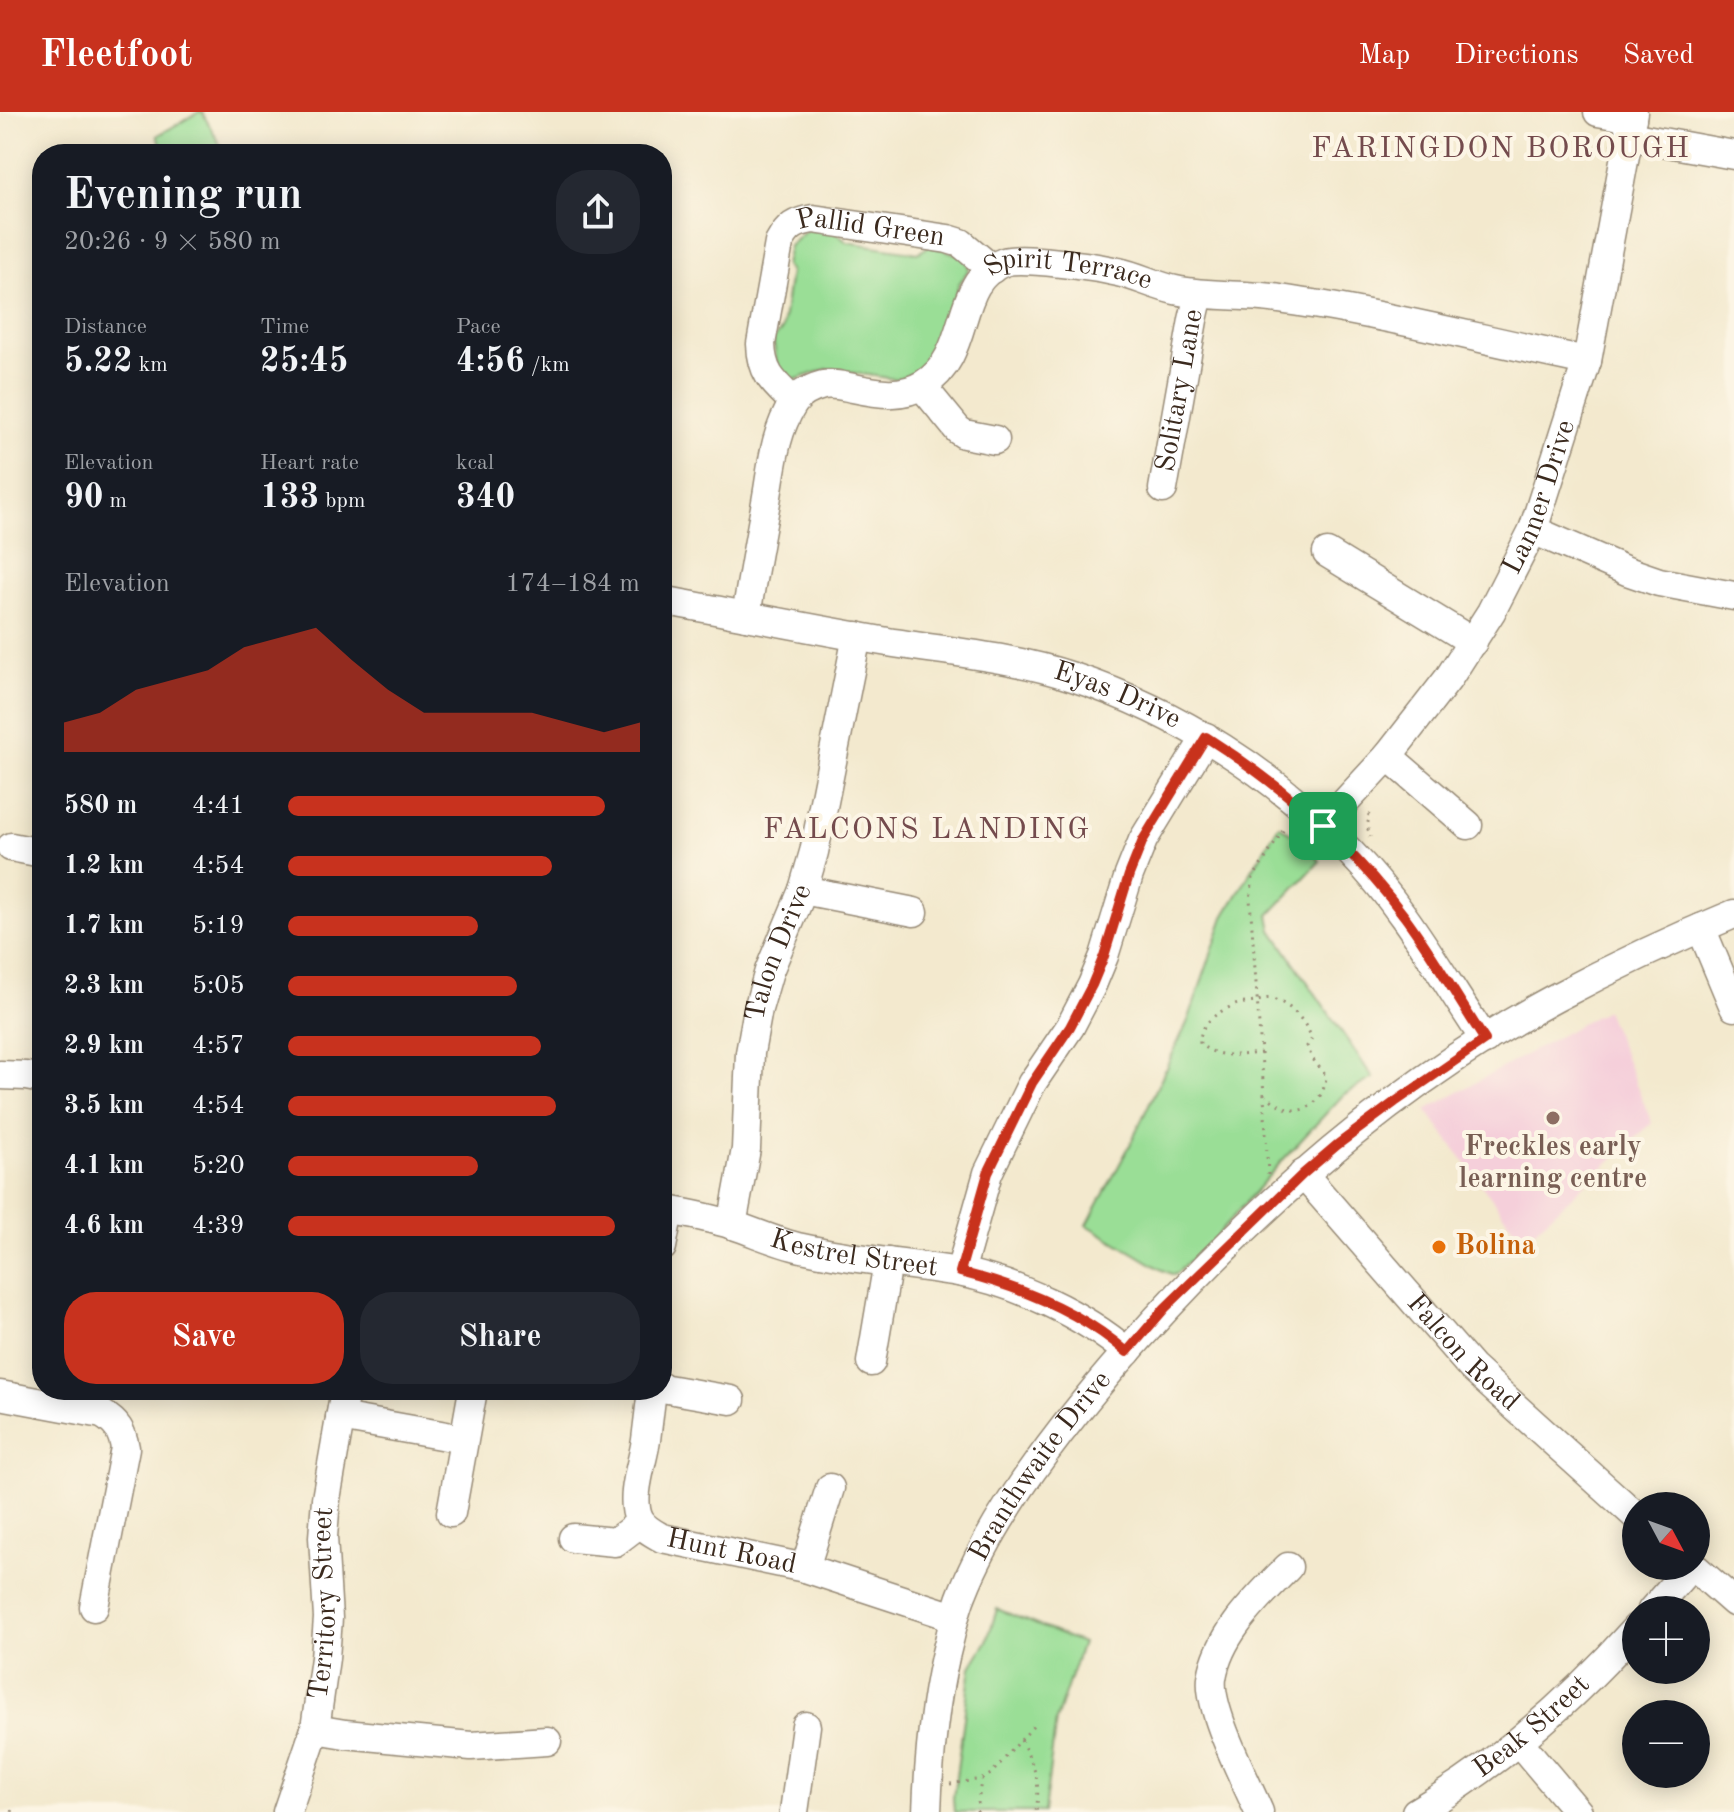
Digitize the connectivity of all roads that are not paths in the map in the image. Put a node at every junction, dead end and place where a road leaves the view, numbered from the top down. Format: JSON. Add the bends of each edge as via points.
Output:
{"nodes":[{"id":1,"x":1598,"y":112,"type":"edge"},
{"id":2,"x":1631,"y":122,"type":"edge"},
{"id":3,"x":1734,"y":155,"type":"edge"},
{"id":4,"x":992,"y":269,"type":"junction"},
{"id":5,"x":1199,"y":294,"type":"junction"},
{"id":6,"x":1587,"y":361,"type":"junction"},
{"id":7,"x":922,"y":386,"type":"junction"},
{"id":8,"x":794,"y":402,"type":"junction"},
{"id":9,"x":995,"y":440,"type":"dead end"},
{"id":10,"x":1163,"y":489,"type":"dead end"},
{"id":11,"x":1533,"y":530,"type":"junction"},
{"id":12,"x":1327,"y":553,"type":"dead end"},
{"id":13,"x":1734,"y":596,"type":"edge"},
{"id":14,"x":672,"y":602,"type":"edge"},
{"id":15,"x":746,"y":616,"type":"junction"},
{"id":16,"x":857,"y":636,"type":"junction"},
{"id":17,"x":1473,"y":642,"type":"junction"},
{"id":18,"x":1206,"y":737,"type":"junction"},
{"id":19,"x":1388,"y":756,"type":"junction"},
{"id":20,"x":1468,"y":825,"type":"dead end"},
{"id":21,"x":1323,"y":826,"type":"junction"},
{"id":22,"x":11,"y":847,"type":"dead end"},
{"id":23,"x":32,"y":851,"type":"edge"},
{"id":24,"x":803,"y":890,"type":"junction"},
{"id":25,"x":914,"y":912,"type":"dead end"},
{"id":26,"x":1734,"y":914,"type":"edge"},
{"id":27,"x":1701,"y":928,"type":"junction"},
{"id":28,"x":1734,"y":1007,"type":"edge"},
{"id":29,"x":1485,"y":1040,"type":"junction"},
{"id":30,"x":0,"y":1075,"type":"edge"},
{"id":31,"x":32,"y":1077,"type":"edge"},
{"id":32,"x":1303,"y":1174,"type":"junction"},
{"id":33,"x":672,"y":1211,"type":"edge"},
{"id":34,"x":732,"y":1225,"type":"junction"},
{"id":35,"x":888,"y":1262,"type":"junction"},
{"id":36,"x":960,"y":1272,"type":"junction"},
{"id":37,"x":1127,"y":1352,"type":"junction"},
{"id":38,"x":871,"y":1362,"type":"dead end"},
{"id":39,"x":672,"y":1390,"type":"edge"},
{"id":40,"x":0,"y":1395,"type":"edge"},
{"id":41,"x":471,"y":1400,"type":"edge"},
{"id":42,"x":651,"y":1400,"type":"edge"},
{"id":43,"x":731,"y":1400,"type":"dead end"},
{"id":44,"x":342,"y":1404,"type":"edge"},
{"id":45,"x":463,"y":1439,"type":"junction"},
{"id":46,"x":830,"y":1488,"type":"dead end"},
{"id":47,"x":1622,"y":1503,"type":"edge"},
{"id":48,"x":451,"y":1513,"type":"dead end"},
{"id":49,"x":640,"y":1523,"type":"junction"},
{"id":50,"x":573,"y":1538,"type":"dead end"},
{"id":51,"x":1288,"y":1567,"type":"dead end"},
{"id":52,"x":805,"y":1568,"type":"junction"},
{"id":53,"x":1679,"y":1580,"type":"edge"},
{"id":54,"x":1708,"y":1580,"type":"edge"},
{"id":55,"x":1665,"y":1596,"type":"edge"},
{"id":56,"x":1734,"y":1602,"type":"edge"},
{"id":57,"x":94,"y":1607,"type":"dead end"},
{"id":58,"x":954,"y":1617,"type":"junction"},
{"id":59,"x":1622,"y":1643,"type":"edge"},
{"id":60,"x":806,"y":1726,"type":"dead end"},
{"id":61,"x":315,"y":1729,"type":"junction"},
{"id":62,"x":547,"y":1741,"type":"dead end"},
{"id":63,"x":1519,"y":1742,"type":"junction"},
{"id":64,"x":287,"y":1812,"type":"edge"},
{"id":65,"x":794,"y":1812,"type":"edge"},
{"id":66,"x":927,"y":1812,"type":"edge"},
{"id":67,"x":1259,"y":1812,"type":"edge"},
{"id":68,"x":1416,"y":1812,"type":"edge"},
{"id":69,"x":1578,"y":1812,"type":"edge"}],
"edges":[{"from":1,"to":2,"type":"street"},
{"from":2,"to":3,"type":"street"},
{"from":2,"to":6,"type":"street","name":"Lanner Drive"},
{"from":4,"to":5,"type":"street","name":"Spirit Terrace","via":[[1003,262],[1033,260],[1117,271]]},
{"from":4,"to":7,"type":"street","name":"Spirit Terrace","via":[[974,288],[953,351]]},
{"from":4,"to":8,"type":"street","name":"Pallid Green","via":[[961,243],[948,239],[813,219],[793,225],[779,243],[761,357],[771,380]]},
{"from":5,"to":6,"type":"street","name":"Spirit Terrace","via":[[1323,306]]},
{"from":5,"to":10,"type":"street","name":"Solitary Lane"},
{"from":6,"to":11,"type":"street","name":"Lanner Drive"},
{"from":7,"to":8,"type":"street","via":[[882,393],[825,385]]},
{"from":7,"to":9,"type":"street","via":[[958,430]]},
{"from":8,"to":15,"type":"street","via":[[778,433]]},
{"from":11,"to":13,"type":"street","via":[[1659,582]]},
{"from":11,"to":17,"type":"street","name":"Lanner Drive"},
{"from":12,"to":17,"type":"street"},
{"from":14,"to":15,"type":"street","name":"Eyas Drive"},
{"from":15,"to":16,"type":"street","name":"Eyas Drive"},
{"from":16,"to":18,"type":"street","name":"Eyas Drive","via":[[1033,665],[1109,690]]},
{"from":16,"to":24,"type":"street","name":"Talon Drive"},
{"from":17,"to":19,"type":"street","name":"Lanner Drive"},
{"from":18,"to":21,"type":"street","name":"Eyas Drive"},
{"from":18,"to":36,"type":"street","via":[[1143,840],[1092,985],[1032,1083],[988,1173]]},
{"from":19,"to":20,"type":"street"},
{"from":19,"to":21,"type":"street","name":"Lanner Drive"},
{"from":21,"to":29,"type":"street","name":"Eyas Drive","via":[[1407,919]]},
{"from":22,"to":23,"type":"street"},
{"from":24,"to":25,"type":"street"},
{"from":24,"to":34,"type":"street","name":"Talon Drive","via":[[758,1009],[750,1053],[746,1149]]},
{"from":26,"to":27,"type":"street","name":"Branthwaite Drive"},
{"from":27,"to":28,"type":"street"},
{"from":27,"to":29,"type":"street","name":"Branthwaite Drive","via":[[1554,999]]},
{"from":29,"to":32,"type":"street","name":"Branthwaite Drive"},
{"from":30,"to":31,"type":"street"},
{"from":32,"to":37,"type":"street","name":"Branthwaite Drive"},
{"from":32,"to":47,"type":"street","name":"Falcon Road","via":[[1472,1368]]},
{"from":33,"to":34,"type":"street","name":"Kestrel Street"},
{"from":34,"to":35,"type":"street","name":"Kestrel Street","via":[[782,1244]]},
{"from":35,"to":36,"type":"street","name":"Kestrel Street"},
{"from":35,"to":38,"type":"street"},
{"from":36,"to":37,"type":"street","name":"Kestrel Street","via":[[1072,1314]]},
{"from":37,"to":58,"type":"street","name":"Branthwaite Drive","via":[[1014,1500],[973,1568]]},
{"from":39,"to":43,"type":"street"},
{"from":40,"to":57,"type":"street","via":[[102,1414],[122,1433],[125,1448]]},
{"from":41,"to":45,"type":"street"},
{"from":42,"to":49,"type":"street","name":"Hunt Road","via":[[636,1492]]},
{"from":44,"to":45,"type":"street"},
{"from":44,"to":61,"type":"street","name":"Territory Street","via":[[326,1499],[328,1618]]},
{"from":45,"to":48,"type":"street"},
{"from":46,"to":52,"type":"street"},
{"from":49,"to":50,"type":"street","via":[[615,1542]]},
{"from":49,"to":52,"type":"street","name":"Hunt Road","via":[[662,1538]]},
{"from":51,"to":67,"type":"street","via":[[1232,1631],[1212,1680],[1223,1728]]},
{"from":52,"to":58,"type":"street","name":"Hunt Road"},
{"from":53,"to":55,"type":"street"},
{"from":54,"to":56,"type":"street"},
{"from":58,"to":66,"type":"street","name":"Branthwaite Drive","via":[[933,1722]]},
{"from":59,"to":63,"type":"street","name":"Beak Street"},
{"from":60,"to":65,"type":"street"},
{"from":61,"to":62,"type":"street","via":[[471,1746]]},
{"from":61,"to":64,"type":"street","name":"Territory Street"},
{"from":63,"to":68,"type":"street","name":"Beak Street"},
{"from":63,"to":69,"type":"street"}]}
